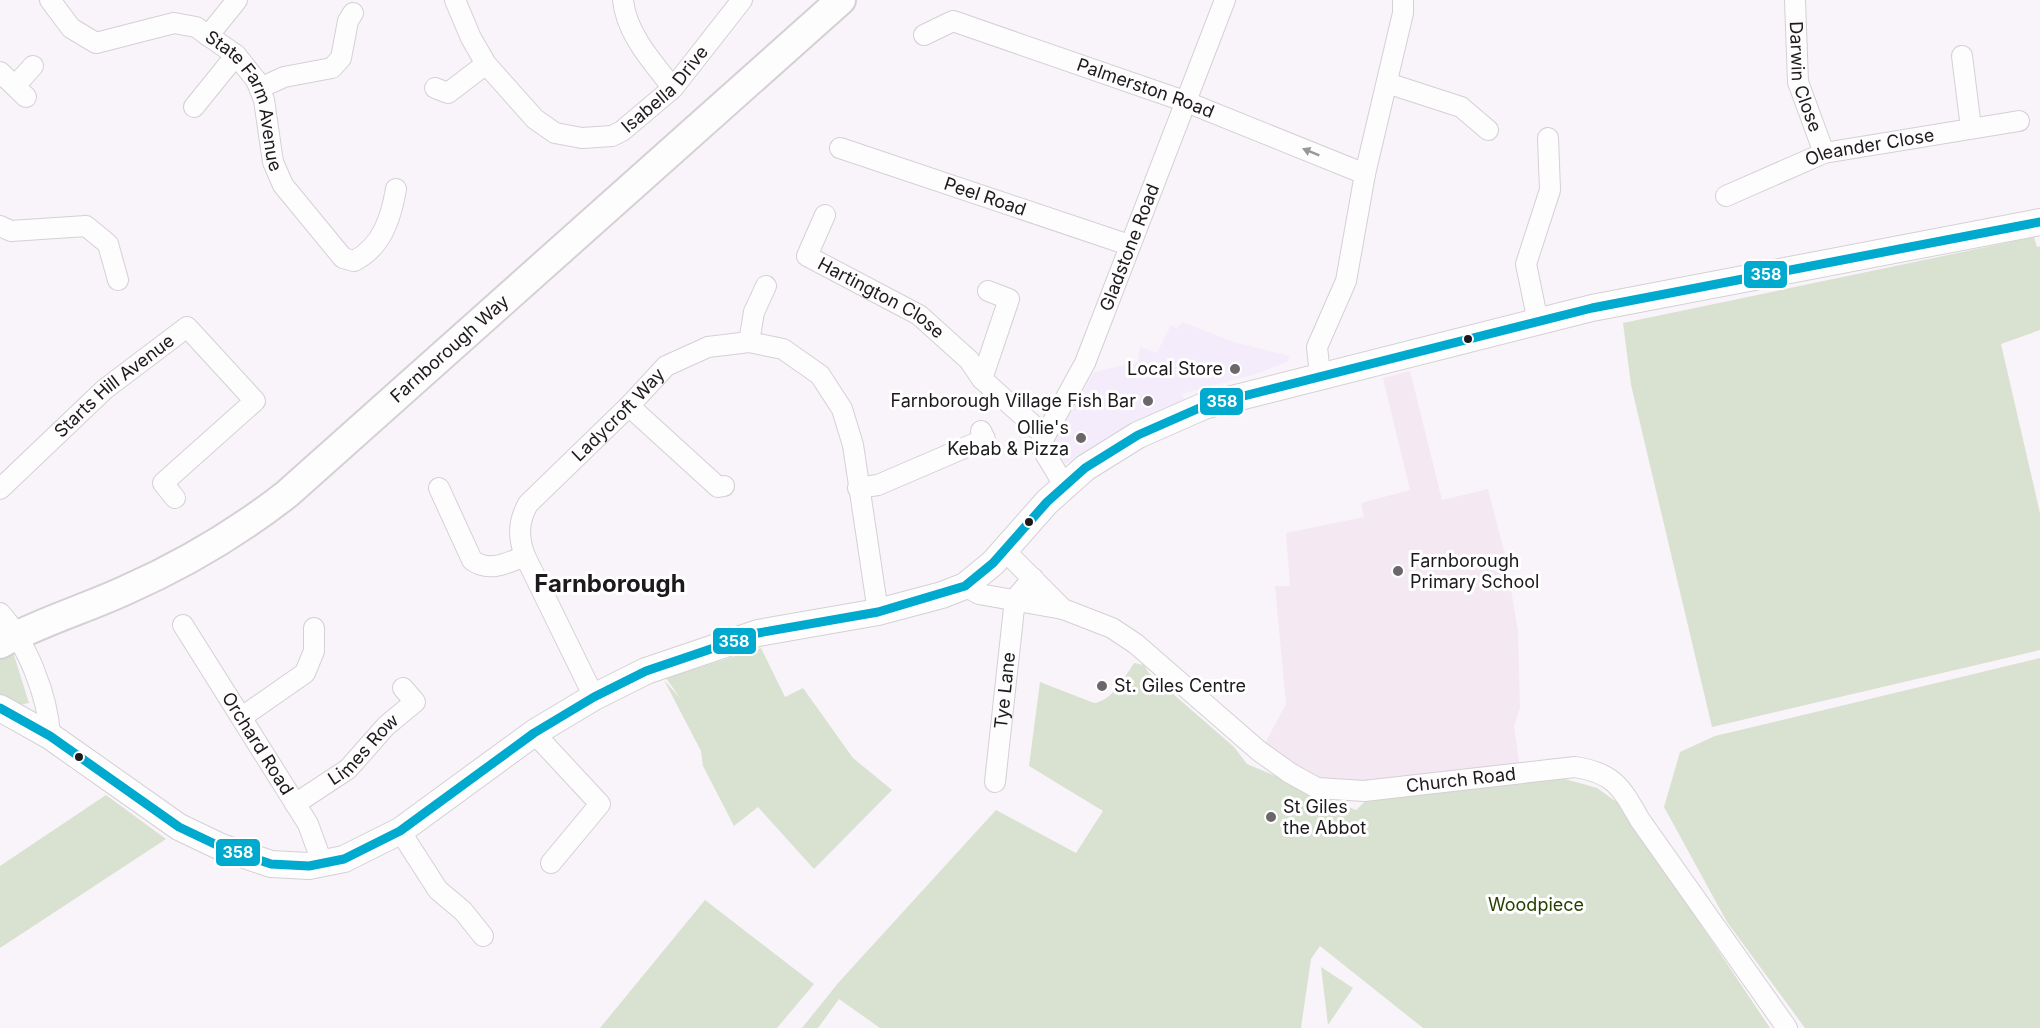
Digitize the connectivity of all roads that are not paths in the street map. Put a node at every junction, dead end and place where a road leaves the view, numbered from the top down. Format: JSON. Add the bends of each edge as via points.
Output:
{"nodes":[{"id":1,"x":50,"y":0,"type":"edge"},
{"id":2,"x":237,"y":0,"type":"edge"},
{"id":3,"x":455,"y":0,"type":"edge"},
{"id":4,"x":623,"y":0,"type":"edge"},
{"id":5,"x":742,"y":0,"type":"edge"},
{"id":6,"x":840,"y":0,"type":"edge"},
{"id":7,"x":1225,"y":0,"type":"edge"},
{"id":8,"x":1403,"y":0,"type":"edge"},
{"id":9,"x":1795,"y":0,"type":"edge"},
{"id":10,"x":353,"y":13,"type":"dead end"},
{"id":11,"x":924,"y":35,"type":"dead end"},
{"id":12,"x":208,"y":36,"type":"junction"},
{"id":13,"x":236,"y":55,"type":"junction"},
{"id":14,"x":1962,"y":56,"type":"dead end"},
{"id":15,"x":486,"y":64,"type":"junction"},
{"id":16,"x":33,"y":66,"type":"dead end"},
{"id":17,"x":0,"y":72,"type":"edge"},
{"id":18,"x":1387,"y":83,"type":"junction"},
{"id":19,"x":260,"y":88,"type":"junction"},
{"id":20,"x":435,"y":88,"type":"dead end"},
{"id":21,"x":673,"y":88,"type":"junction"},
{"id":22,"x":1184,"y":100,"type":"junction"},
{"id":23,"x":194,"y":107,"type":"dead end"},
{"id":24,"x":2019,"y":121,"type":"dead end"},
{"id":25,"x":1971,"y":128,"type":"junction"},
{"id":26,"x":1488,"y":130,"type":"dead end"},
{"id":27,"x":1548,"y":138,"type":"dead end"},
{"id":28,"x":840,"y":148,"type":"dead end"},
{"id":29,"x":1824,"y":153,"type":"junction"},
{"id":30,"x":1365,"y":174,"type":"junction"},
{"id":31,"x":396,"y":189,"type":"dead end"},
{"id":32,"x":1726,"y":196,"type":"dead end"},
{"id":33,"x":825,"y":215,"type":"dead end"},
{"id":34,"x":2040,"y":222,"type":"edge"},
{"id":35,"x":0,"y":226,"type":"edge"},
{"id":36,"x":1129,"y":245,"type":"junction"},
{"id":37,"x":118,"y":280,"type":"dead end"},
{"id":38,"x":766,"y":286,"type":"dead end"},
{"id":39,"x":988,"y":291,"type":"dead end"},
{"id":40,"x":1538,"y":322,"type":"junction"},
{"id":41,"x":749,"y":342,"type":"junction"},
{"id":42,"x":1320,"y":375,"type":"junction"},
{"id":43,"x":982,"y":379,"type":"junction"},
{"id":44,"x":629,"y":406,"type":"junction"},
{"id":45,"x":981,"y":431,"type":"dead end"},
{"id":46,"x":1044,"y":435,"type":"junction"},
{"id":47,"x":1064,"y":485,"type":"junction"},
{"id":48,"x":723,"y":486,"type":"dead end"},
{"id":49,"x":439,"y":488,"type":"dead end"},
{"id":50,"x":858,"y":488,"type":"junction"},
{"id":51,"x":0,"y":489,"type":"edge"},
{"id":52,"x":175,"y":498,"type":"dead end"},
{"id":53,"x":1005,"y":551,"type":"junction"},
{"id":54,"x":525,"y":556,"type":"junction"},
{"id":55,"x":1033,"y":578,"type":"junction"},
{"id":56,"x":965,"y":586,"type":"junction"},
{"id":57,"x":1015,"y":599,"type":"junction"},
{"id":58,"x":1063,"y":609,"type":"junction"},
{"id":59,"x":878,"y":612,"type":"junction"},
{"id":60,"x":0,"y":613,"type":"edge"},
{"id":61,"x":183,"y":626,"type":"dead end"},
{"id":62,"x":314,"y":628,"type":"dead end"},
{"id":63,"x":6,"y":638,"type":"edge"},
{"id":64,"x":403,"y":688,"type":"dead end"},
{"id":65,"x":594,"y":697,"type":"junction"},
{"id":66,"x":0,"y":708,"type":"edge"},
{"id":67,"x":242,"y":717,"type":"junction"},
{"id":68,"x":534,"y":733,"type":"junction"},
{"id":69,"x":51,"y":736,"type":"junction"},
{"id":70,"x":995,"y":782,"type":"dead end"},
{"id":71,"x":295,"y":804,"type":"junction"},
{"id":72,"x":400,"y":831,"type":"junction"},
{"id":73,"x":551,"y":863,"type":"dead end"},
{"id":74,"x":323,"y":865,"type":"junction"},
{"id":75,"x":483,"y":936,"type":"dead end"},
{"id":76,"x":1787,"y":1028,"type":"edge"}],
"edges":[{"from":1,"to":12,"type":"street","name":"State Farm Avenue","via":[[71,28],[96,43],[174,23],[196,27]]},
{"from":2,"to":12,"type":"street"},
{"from":3,"to":15,"type":"street","name":"Isabella Drive"},
{"from":4,"to":21,"type":"street","via":[[638,40]]},
{"from":5,"to":21,"type":"street","name":"Isabella Drive"},
{"from":6,"to":63,"type":"highway","name":"Farnborough Way","via":[[288,494],[227,539],[186,562]]},
{"from":7,"to":22,"type":"street","name":"Gladstone Road"},
{"from":8,"to":18,"type":"street"},
{"from":9,"to":29,"type":"street","name":"Darwin Close","via":[[1797,82]]},
{"from":10,"to":19,"type":"street","via":[[341,58],[332,68],[284,77]]},
{"from":11,"to":22,"type":"street","name":"Palmerston Road","via":[[953,21]]},
{"from":12,"to":13,"type":"street","name":"State Farm Avenue"},
{"from":13,"to":19,"type":"street","name":"State Farm Avenue"},
{"from":13,"to":23,"type":"street","via":[[216,94]]},
{"from":14,"to":25,"type":"street"},
{"from":15,"to":20,"type":"street","via":[[448,93]]},
{"from":15,"to":21,"type":"street","name":"Isabella Drive","via":[[535,119],[563,136],[612,136]]},
{"from":16,"to":17,"type":"street","via":[[20,92]]},
{"from":18,"to":26,"type":"street","via":[[1461,107]]},
{"from":18,"to":30,"type":"street"},
{"from":19,"to":31,"type":"street","name":"State Farm Avenue","via":[[278,175],[307,217],[343,258],[354,261],[375,244],[388,222]]},
{"from":30,"to":22,"type":"street","name":"Palmerston Road","one_way":true},
{"from":22,"to":36,"type":"street","name":"Gladstone Road"},
{"from":24,"to":25,"type":"street","name":"Oleander Close"},
{"from":25,"to":29,"type":"street","name":"Oleander Close"},
{"from":27,"to":40,"type":"street","via":[[1550,190],[1526,264]]},
{"from":28,"to":36,"type":"street","name":"Peel Road"},
{"from":29,"to":32,"type":"street","name":"Oleander Close"},
{"from":30,"to":42,"type":"street","via":[[1346,281],[1317,347]]},
{"from":33,"to":43,"type":"street","name":"Hartington Close","via":[[807,256],[919,315],[969,360]]},
{"from":34,"to":40,"type":"main road","via":[[1592,308]]},
{"from":35,"to":37,"type":"street","via":[[11,231],[86,226],[108,244]]},
{"from":36,"to":46,"type":"street","name":"Gladstone Road","via":[[1085,363]]},
{"from":38,"to":41,"type":"street","via":[[754,312]]},
{"from":39,"to":43,"type":"street","via":[[1009,299]]},
{"from":40,"to":42,"type":"main road"},
{"from":41,"to":44,"type":"street","name":"Ladycroft Way","via":[[708,347],[666,366]]},
{"from":41,"to":50,"type":"street","name":"Ladycroft Way","via":[[783,349],[820,375],[842,409],[853,445]]},
{"from":42,"to":47,"type":"main road","via":[[1179,415],[1117,447]]},
{"from":43,"to":46,"type":"street","name":"Hartington Close"},
{"from":44,"to":48,"type":"street","via":[[718,486]]},
{"from":44,"to":54,"type":"street","name":"Ladycroft Way","via":[[528,504],[519,531]]},
{"from":45,"to":50,"type":"street","via":[[985,439],[878,485]]},
{"from":46,"to":47,"type":"street","via":[[1041,450]]},
{"from":47,"to":53,"type":"main road"},
{"from":49,"to":54,"type":"street","via":[[472,560],[489,567]]},
{"from":50,"to":59,"type":"street","name":"Ladycroft Way"},
{"from":51,"to":52,"type":"street","name":"Starts Hill Avenue","via":[[105,388],[187,327],[255,401],[163,483]]},
{"from":53,"to":55,"type":"street","name":"Church Road"},
{"from":53,"to":56,"type":"main road"},
{"from":54,"to":65,"type":"street","name":"Ladycroft Way"},
{"from":55,"to":57,"type":"street"},
{"from":55,"to":58,"type":"street","name":"Church Road"},
{"from":56,"to":57,"type":"street","name":"Church Road","via":[[979,594]]},
{"from":56,"to":59,"type":"main road"},
{"from":57,"to":58,"type":"street","name":"Church Road"},
{"from":57,"to":70,"type":"street","name":"Tye Lane"},
{"from":58,"to":76,"type":"street","name":"Church Road","via":[[1112,628],[1136,644],[1259,751],[1317,788],[1364,791],[1575,768],[1598,771],[1623,789]]},
{"from":59,"to":65,"type":"main road","via":[[758,633],[646,671]]},
{"from":60,"to":63,"type":"street"},
{"from":61,"to":67,"type":"street","name":"Orchard Road"},
{"from":62,"to":67,"type":"street","via":[[314,651],[305,673]]},
{"from":63,"to":69,"type":"street","via":[[50,720]]},
{"from":64,"to":71,"type":"street","name":"Limes Row","via":[[415,702],[386,726],[348,769]]},
{"from":65,"to":68,"type":"main road"},
{"from":66,"to":69,"type":"main road"},
{"from":67,"to":71,"type":"street","name":"Orchard Road"},
{"from":68,"to":72,"type":"main road"},
{"from":68,"to":73,"type":"street","via":[[600,804]]},
{"from":69,"to":74,"type":"main road","via":[[200,838],[271,864]]},
{"from":71,"to":74,"type":"street","name":"Orchard Road","via":[[312,833]]},
{"from":72,"to":74,"type":"main road"},
{"from":72,"to":75,"type":"street","via":[[438,890],[463,910]]}]}
